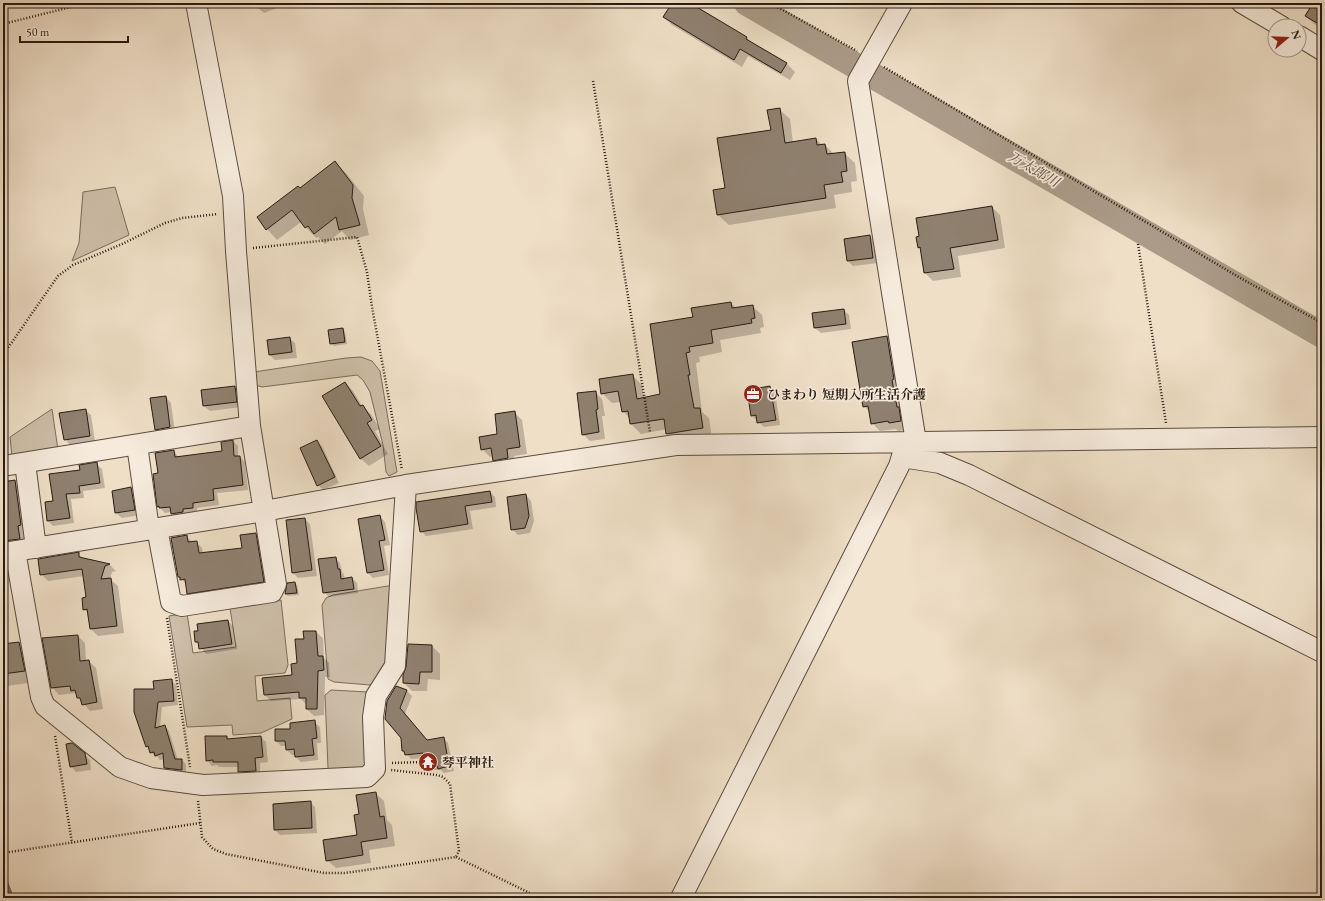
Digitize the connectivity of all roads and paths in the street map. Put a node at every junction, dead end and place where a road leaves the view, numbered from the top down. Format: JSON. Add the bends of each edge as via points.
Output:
{"nodes":[{"id":1,"x":87,"y":3,"type":"edge"},
{"id":2,"x":196,"y":3,"type":"edge"},
{"id":3,"x":770,"y":3,"type":"edge"},
{"id":4,"x":902,"y":3,"type":"edge"},
{"id":5,"x":1242,"y":3,"type":"edge"},
{"id":6,"x":1267,"y":18,"type":"edge"},
{"id":7,"x":3,"y":24,"type":"edge"},
{"id":8,"x":1307,"y":41,"type":"edge"},
{"id":9,"x":1322,"y":50,"type":"edge"},
{"id":10,"x":870,"y":59,"type":"junction"},
{"id":11,"x":593,"y":81,"type":"dead end"},
{"id":12,"x":234,"y":212,"type":"junction"},
{"id":13,"x":1138,"y":244,"type":"dead end"},
{"id":14,"x":236,"y":251,"type":"junction"},
{"id":15,"x":1322,"y":323,"type":"edge"},
{"id":16,"x":3,"y":355,"type":"edge"},
{"id":17,"x":250,"y":426,"type":"junction"},
{"id":18,"x":1322,"y":437,"type":"edge"},
{"id":19,"x":1169,"y":440,"type":"junction"},
{"id":20,"x":137,"y":445,"type":"junction"},
{"id":21,"x":908,"y":447,"type":"junction"},
{"id":22,"x":653,"y":448,"type":"junction"},
{"id":23,"x":25,"y":463,"type":"junction"},
{"id":24,"x":3,"y":466,"type":"edge"},
{"id":25,"x":406,"y":485,"type":"junction"},
{"id":26,"x":264,"y":511,"type":"junction"},
{"id":27,"x":153,"y":529,"type":"junction"},
{"id":28,"x":36,"y":548,"type":"junction"},
{"id":29,"x":9,"y":552,"type":"edge"},
{"id":30,"x":171,"y":602,"type":"junction"},
{"id":31,"x":1322,"y":652,"type":"edge"},
{"id":32,"x":51,"y":712,"type":"junction"},
{"id":33,"x":421,"y":762,"type":"dead end"},
{"id":34,"x":375,"y":766,"type":"junction"},
{"id":35,"x":194,"y":784,"type":"junction"},
{"id":36,"x":200,"y":823,"type":"junction"},
{"id":37,"x":72,"y":842,"type":"junction"},
{"id":38,"x":3,"y":853,"type":"edge"},
{"id":39,"x":456,"y":857,"type":"junction"},
{"id":40,"x":540,"y":898,"type":"edge"},
{"id":41,"x":681,"y":898,"type":"edge"}],
"edges":[{"from":1,"to":7,"type":"path"},
{"from":2,"to":12,"type":"street"},
{"from":3,"to":10,"type":"path"},
{"from":4,"to":10,"type":"street"},
{"from":5,"to":6,"type":"street"},
{"from":8,"to":9,"type":"street"},
{"from":10,"to":15,"type":"path","via":[[1229,271]]},
{"from":10,"to":21,"type":"street","via":[[858,81]]},
{"from":11,"to":22,"type":"path"},
{"from":12,"to":14,"type":"street"},
{"from":12,"to":16,"type":"path","via":[[182,218],[165,223],[73,266],[58,276]]},
{"from":13,"to":19,"type":"path"},
{"from":14,"to":17,"type":"street"},
{"from":14,"to":25,"type":"path","via":[[357,236],[367,272]]},
{"from":17,"to":20,"type":"street"},
{"from":17,"to":26,"type":"street"},
{"from":18,"to":19,"type":"street"},
{"from":19,"to":21,"type":"street"},
{"from":20,"to":23,"type":"street"},
{"from":20,"to":27,"type":"street"},
{"from":21,"to":22,"type":"street","via":[[676,445]]},
{"from":21,"to":31,"type":"street","via":[[970,475]]},
{"from":21,"to":41,"type":"street"},
{"from":22,"to":25,"type":"street"},
{"from":23,"to":24,"type":"street"},
{"from":23,"to":28,"type":"street"},
{"from":25,"to":26,"type":"street"},
{"from":25,"to":34,"type":"street","via":[[395,666],[376,696],[373,717]]},
{"from":26,"to":27,"type":"street"},
{"from":26,"to":30,"type":"street","via":[[276,584],[272,592],[182,606]]},
{"from":27,"to":28,"type":"street"},
{"from":27,"to":30,"type":"street"},
{"from":28,"to":29,"type":"street"},
{"from":29,"to":32,"type":"street","via":[[42,697],[45,706]]},
{"from":30,"to":35,"type":"path","via":[[166,614]]},
{"from":32,"to":35,"type":"street","via":[[120,767],[151,778]]},
{"from":32,"to":37,"type":"path"},
{"from":33,"to":34,"type":"path"},
{"from":34,"to":35,"type":"street","via":[[367,777]]},
{"from":34,"to":39,"type":"path","via":[[437,775],[450,784],[459,851]]},
{"from":35,"to":36,"type":"path"},
{"from":36,"to":37,"type":"path"},
{"from":36,"to":39,"type":"path","via":[[202,837],[213,849],[226,854],[324,873],[345,873]]},
{"from":37,"to":38,"type":"path"},
{"from":39,"to":40,"type":"path"}]}
